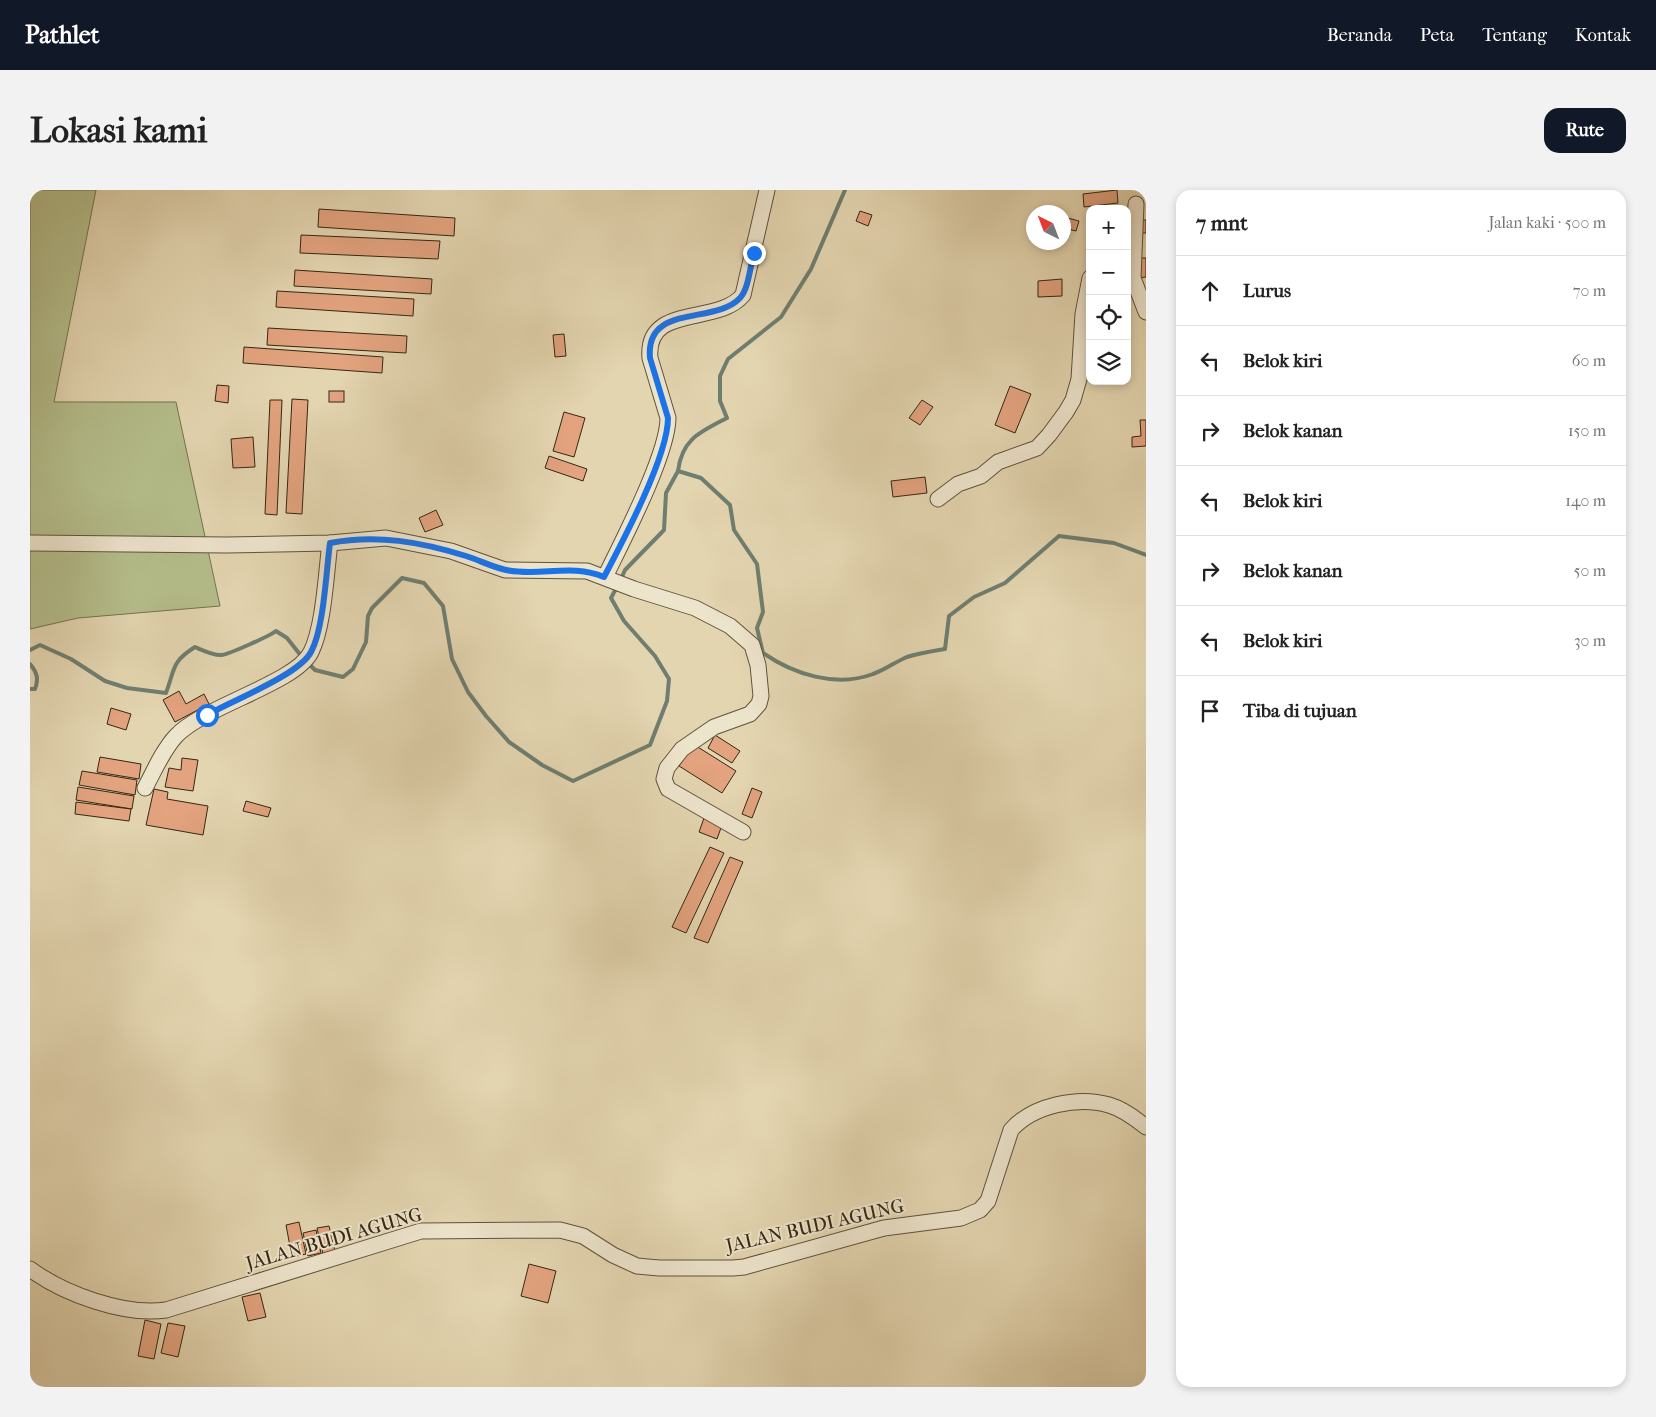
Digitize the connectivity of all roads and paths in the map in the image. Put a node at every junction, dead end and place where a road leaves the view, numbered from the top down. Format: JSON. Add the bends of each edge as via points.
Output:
{"nodes":[{"id":1,"x":767,"y":190,"type":"edge"},
{"id":2,"x":1138,"y":197,"type":"edge"},
{"id":3,"x":1131,"y":210,"type":"edge"},
{"id":4,"x":1086,"y":295,"type":"edge"},
{"id":5,"x":1146,"y":312,"type":"edge"},
{"id":6,"x":938,"y":499,"type":"dead end"},
{"id":7,"x":330,"y":543,"type":"junction"},
{"id":8,"x":30,"y":544,"type":"edge"},
{"id":9,"x":609,"y":579,"type":"junction"},
{"id":10,"x":145,"y":788,"type":"dead end"},
{"id":11,"x":744,"y":832,"type":"dead end"},
{"id":12,"x":1146,"y":1127,"type":"edge"},
{"id":13,"x":30,"y":1269,"type":"edge"}],
"edges":[{"from":1,"to":9,"type":"street","via":[[743,294],[732,304],[668,323],[653,334],[650,358],[668,418],[667,428],[660,455]]},
{"from":2,"to":3,"type":"street"},
{"from":2,"to":5,"type":"street","via":[[1133,278]]},
{"from":4,"to":6,"type":"street","via":[[1077,388],[1060,420],[1037,448],[998,462],[982,476],[958,484]]},
{"from":7,"to":8,"type":"street"},
{"from":7,"to":9,"type":"street","via":[[378,538],[406,541],[451,551],[505,570],[578,570]]},
{"from":7,"to":10,"type":"street","via":[[320,620],[311,653],[300,664],[176,735]]},
{"from":9,"to":11,"type":"street","via":[[695,608],[730,626],[752,645],[761,688],[759,704],[750,714],[714,727],[682,749],[667,768],[664,779],[668,789]]},
{"from":12,"to":13,"type":"street","name":"JALAN BUDI AGUNG","via":[[1128,1113],[1091,1101],[1073,1102],[1030,1114],[1011,1130],[988,1201],[980,1210],[961,1218],[884,1228],[744,1267],[637,1266],[583,1236],[560,1230],[421,1231],[155,1312],[108,1304],[76,1294]]}]}
